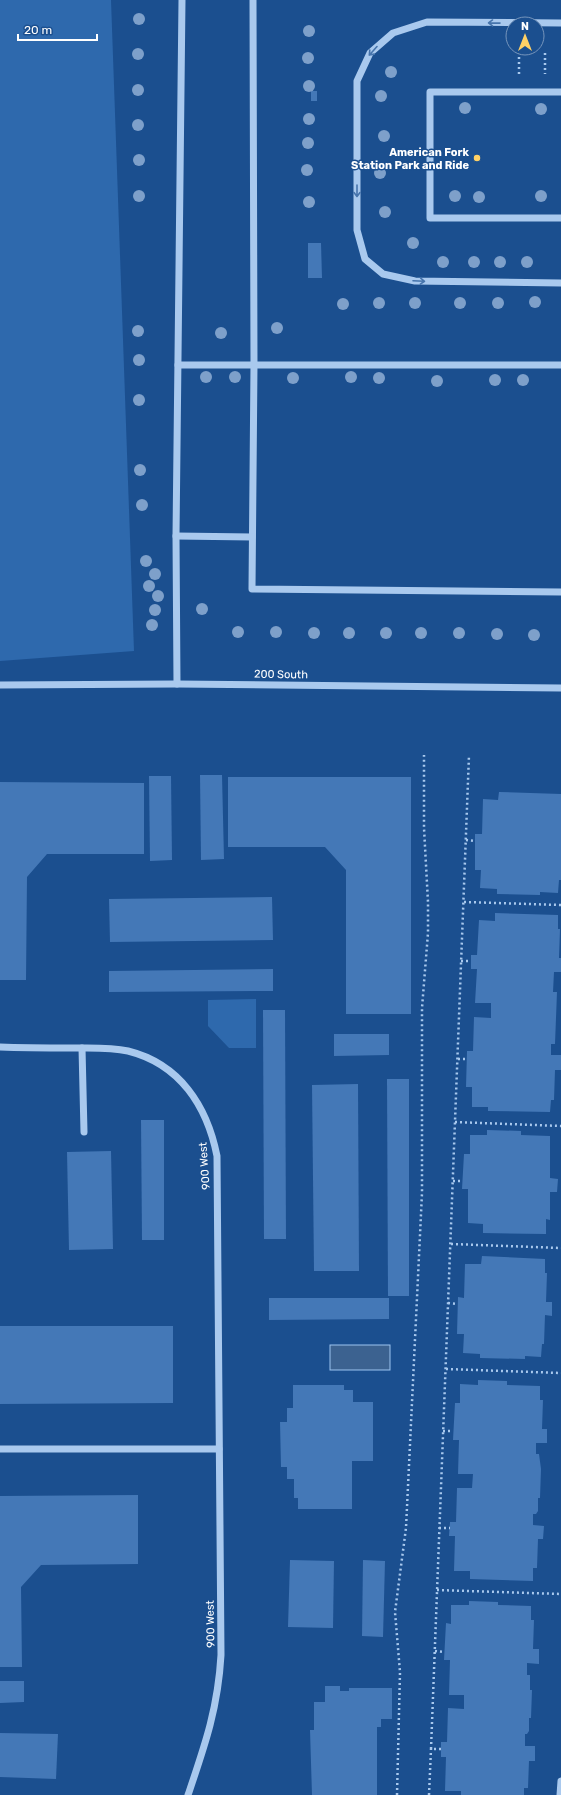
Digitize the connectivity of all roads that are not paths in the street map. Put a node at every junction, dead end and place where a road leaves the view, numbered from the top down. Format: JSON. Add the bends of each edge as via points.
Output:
{"nodes":[{"id":1,"x":182,"y":0,"type":"edge"},
{"id":2,"x":253,"y":0,"type":"edge"},
{"id":3,"x":561,"y":23,"type":"edge"},
{"id":4,"x":561,"y":92,"type":"edge"},
{"id":5,"x":561,"y":218,"type":"edge"},
{"id":6,"x":561,"y":283,"type":"edge"},
{"id":7,"x":178,"y":365,"type":"junction"},
{"id":8,"x":254,"y":365,"type":"junction"},
{"id":9,"x":561,"y":365,"type":"edge"},
{"id":10,"x":176,"y":536,"type":"junction"},
{"id":11,"x":252,"y":537,"type":"junction"},
{"id":12,"x":561,"y":592,"type":"edge"},
{"id":13,"x":177,"y":684,"type":"junction"},
{"id":14,"x":0,"y":685,"type":"edge"},
{"id":15,"x":561,"y":688,"type":"edge"},
{"id":16,"x":0,"y":1047,"type":"edge"},
{"id":17,"x":82,"y":1048,"type":"junction"},
{"id":18,"x":84,"y":1132,"type":"dead end"},
{"id":19,"x":0,"y":1449,"type":"edge"},
{"id":20,"x":219,"y":1449,"type":"junction"},
{"id":21,"x":561,"y":1781,"type":"edge"},
{"id":22,"x":561,"y":1787,"type":"edge"},
{"id":23,"x":188,"y":1795,"type":"edge"},
{"id":24,"x":560,"y":1795,"type":"edge"}],
"edges":[{"from":1,"to":7,"type":"street"},
{"from":2,"to":8,"type":"street"},
{"from":3,"to":6,"type":"street","one_way":true,"via":[[427,22],[393,33],[370,53],[357,80],[357,230],[365,259],[383,274],[416,282]]},
{"from":4,"to":5,"type":"street","via":[[430,92],[430,218]]},
{"from":7,"to":8,"type":"street"},
{"from":7,"to":10,"type":"street"},
{"from":8,"to":9,"type":"street"},
{"from":8,"to":11,"type":"street"},
{"from":10,"to":11,"type":"street"},
{"from":10,"to":13,"type":"street"},
{"from":11,"to":12,"type":"street","via":[[252,589]]},
{"from":13,"to":14,"type":"street","name":"200 South"},
{"from":13,"to":15,"type":"street","name":"200 South"},
{"from":16,"to":17,"type":"street","name":"900 West"},
{"from":17,"to":18,"type":"street"},
{"from":17,"to":20,"type":"street","name":"900 West","via":[[107,1048],[128,1052],[148,1059],[167,1070],[184,1084],[196,1100],[213,1136],[217,1156]]},
{"from":19,"to":20,"type":"street"},
{"from":20,"to":23,"type":"street","name":"900 West","via":[[219,1683],[207,1740]]},
{"from":21,"to":22,"type":"street"},
{"from":22,"to":24,"type":"street"}]}
